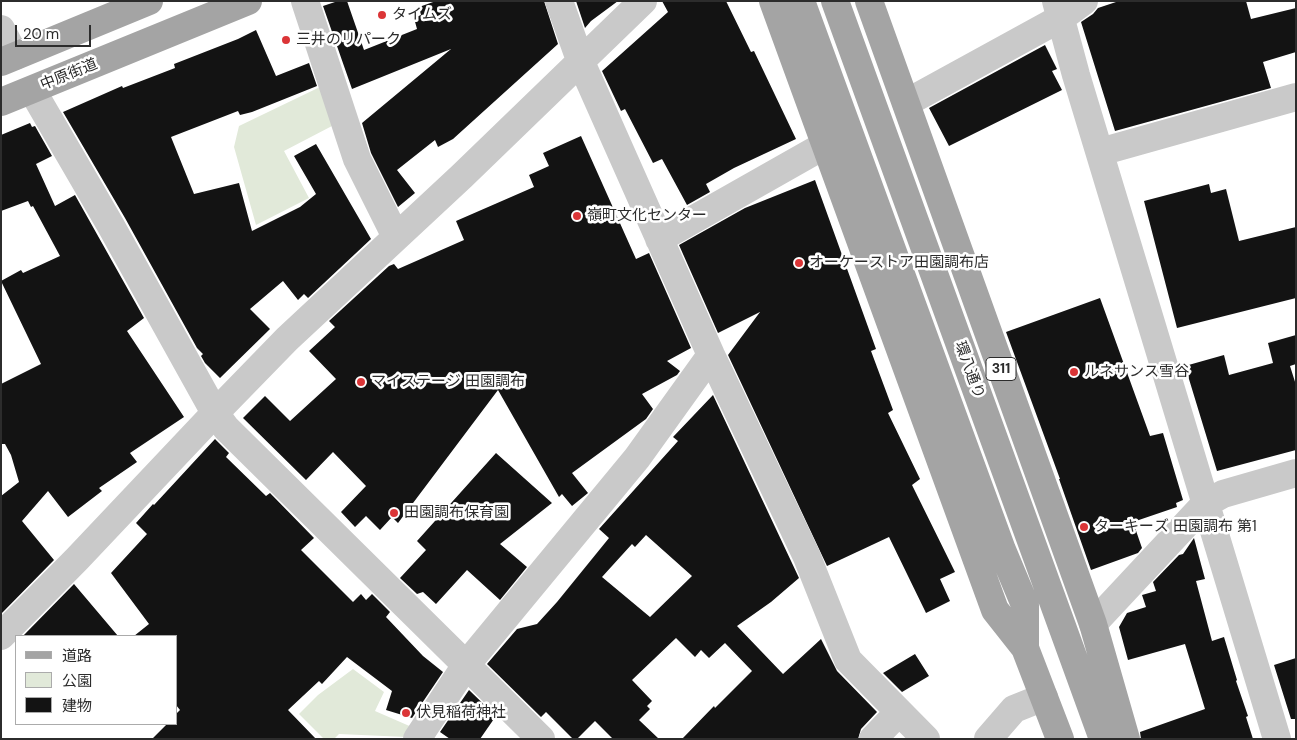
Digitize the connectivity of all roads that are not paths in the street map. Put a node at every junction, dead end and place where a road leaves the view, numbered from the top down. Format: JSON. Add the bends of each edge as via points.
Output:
{"nodes":[{"id":1,"x":149,"y":1,"type":"edge"},
{"id":2,"x":248,"y":1,"type":"edge"},
{"id":3,"x":305,"y":1,"type":"edge"},
{"id":4,"x":559,"y":1,"type":"edge"},
{"id":5,"x":643,"y":1,"type":"edge"},
{"id":6,"x":773,"y":1,"type":"edge"},
{"id":7,"x":802,"y":1,"type":"edge"},
{"id":8,"x":835,"y":1,"type":"edge"},
{"id":9,"x":869,"y":1,"type":"edge"},
{"id":10,"x":1084,"y":1,"type":"edge"},
{"id":11,"x":1059,"y":10,"type":"edge"},
{"id":12,"x":1,"y":29,"type":"edge"},
{"id":13,"x":8,"y":59,"type":"edge"},
{"id":14,"x":580,"y":60,"type":"junction"},
{"id":15,"x":32,"y":90,"type":"junction"},
{"id":16,"x":1296,"y":97,"type":"edge"},
{"id":17,"x":1,"y":102,"type":"edge"},
{"id":18,"x":906,"y":103,"type":"junction"},
{"id":19,"x":825,"y":145,"type":"junction"},
{"id":20,"x":1100,"y":152,"type":"junction"},
{"id":21,"x":396,"y":237,"type":"junction"},
{"id":22,"x":659,"y":239,"type":"junction"},
{"id":23,"x":710,"y":355,"type":"junction"},
{"id":24,"x":215,"y":413,"type":"junction"},
{"id":25,"x":1296,"y":474,"type":"edge"},
{"id":26,"x":1205,"y":504,"type":"junction"},
{"id":27,"x":1093,"y":624,"type":"junction"},
{"id":28,"x":1,"y":636,"type":"edge"},
{"id":29,"x":1025,"y":648,"type":"junction"},
{"id":30,"x":466,"y":665,"type":"junction"},
{"id":31,"x":1044,"y":697,"type":"junction"},
{"id":32,"x":899,"y":712,"type":"junction"},
{"id":33,"x":417,"y":739,"type":"edge"},
{"id":34,"x":541,"y":739,"type":"edge"},
{"id":35,"x":873,"y":739,"type":"edge"},
{"id":36,"x":926,"y":739,"type":"edge"},
{"id":37,"x":988,"y":739,"type":"edge"},
{"id":38,"x":1060,"y":739,"type":"edge"},
{"id":39,"x":1102,"y":739,"type":"edge"},
{"id":40,"x":1126,"y":739,"type":"edge"},
{"id":41,"x":1277,"y":739,"type":"edge"}],
"edges":[{"from":1,"to":13,"type":"main road"},
{"from":2,"to":15,"type":"main road","name":"中原街道"},
{"from":3,"to":21,"type":"street","via":[[357,160]]},
{"from":4,"to":14,"type":"street"},
{"from":5,"to":14,"type":"street"},
{"from":6,"to":19,"type":"main road"},
{"from":7,"to":29,"type":"main road","name":"環八通り","via":[[1025,606]]},
{"from":8,"to":39,"type":"main road","name":"環八通り","number":"311"},
{"from":9,"to":18,"type":"main road","number":"311"},
{"from":10,"to":11,"type":"street"},
{"from":11,"to":18,"type":"street"},
{"from":11,"to":20,"type":"street"},
{"from":12,"to":13,"type":"street"},
{"from":14,"to":21,"type":"street"},
{"from":14,"to":22,"type":"street"},
{"from":15,"to":17,"type":"main road","name":"中原街道"},
{"from":15,"to":24,"type":"street"},
{"from":16,"to":20,"type":"street"},
{"from":18,"to":27,"type":"main road","number":"311"},
{"from":19,"to":22,"type":"street"},
{"from":19,"to":29,"type":"main road","via":[[995,610]]},
{"from":20,"to":26,"type":"street"},
{"from":21,"to":24,"type":"street","via":[[287,339]]},
{"from":22,"to":23,"type":"street"},
{"from":23,"to":30,"type":"street","via":[[637,458]]},
{"from":23,"to":32,"type":"street","via":[[807,557],[848,660]]},
{"from":24,"to":28,"type":"street"},
{"from":24,"to":30,"type":"street","via":[[226,428]]},
{"from":25,"to":26,"type":"street","via":[[1223,494]]},
{"from":26,"to":27,"type":"street"},
{"from":26,"to":41,"type":"street"},
{"from":27,"to":40,"type":"main road","number":"311"},
{"from":29,"to":31,"type":"main road","name":"環八通り"},
{"from":30,"to":33,"type":"street"},
{"from":30,"to":34,"type":"street"},
{"from":31,"to":37,"type":"street","via":[[1014,708]]},
{"from":31,"to":38,"type":"main road","name":"環八通り"},
{"from":32,"to":35,"type":"street"},
{"from":32,"to":36,"type":"street"}]}
